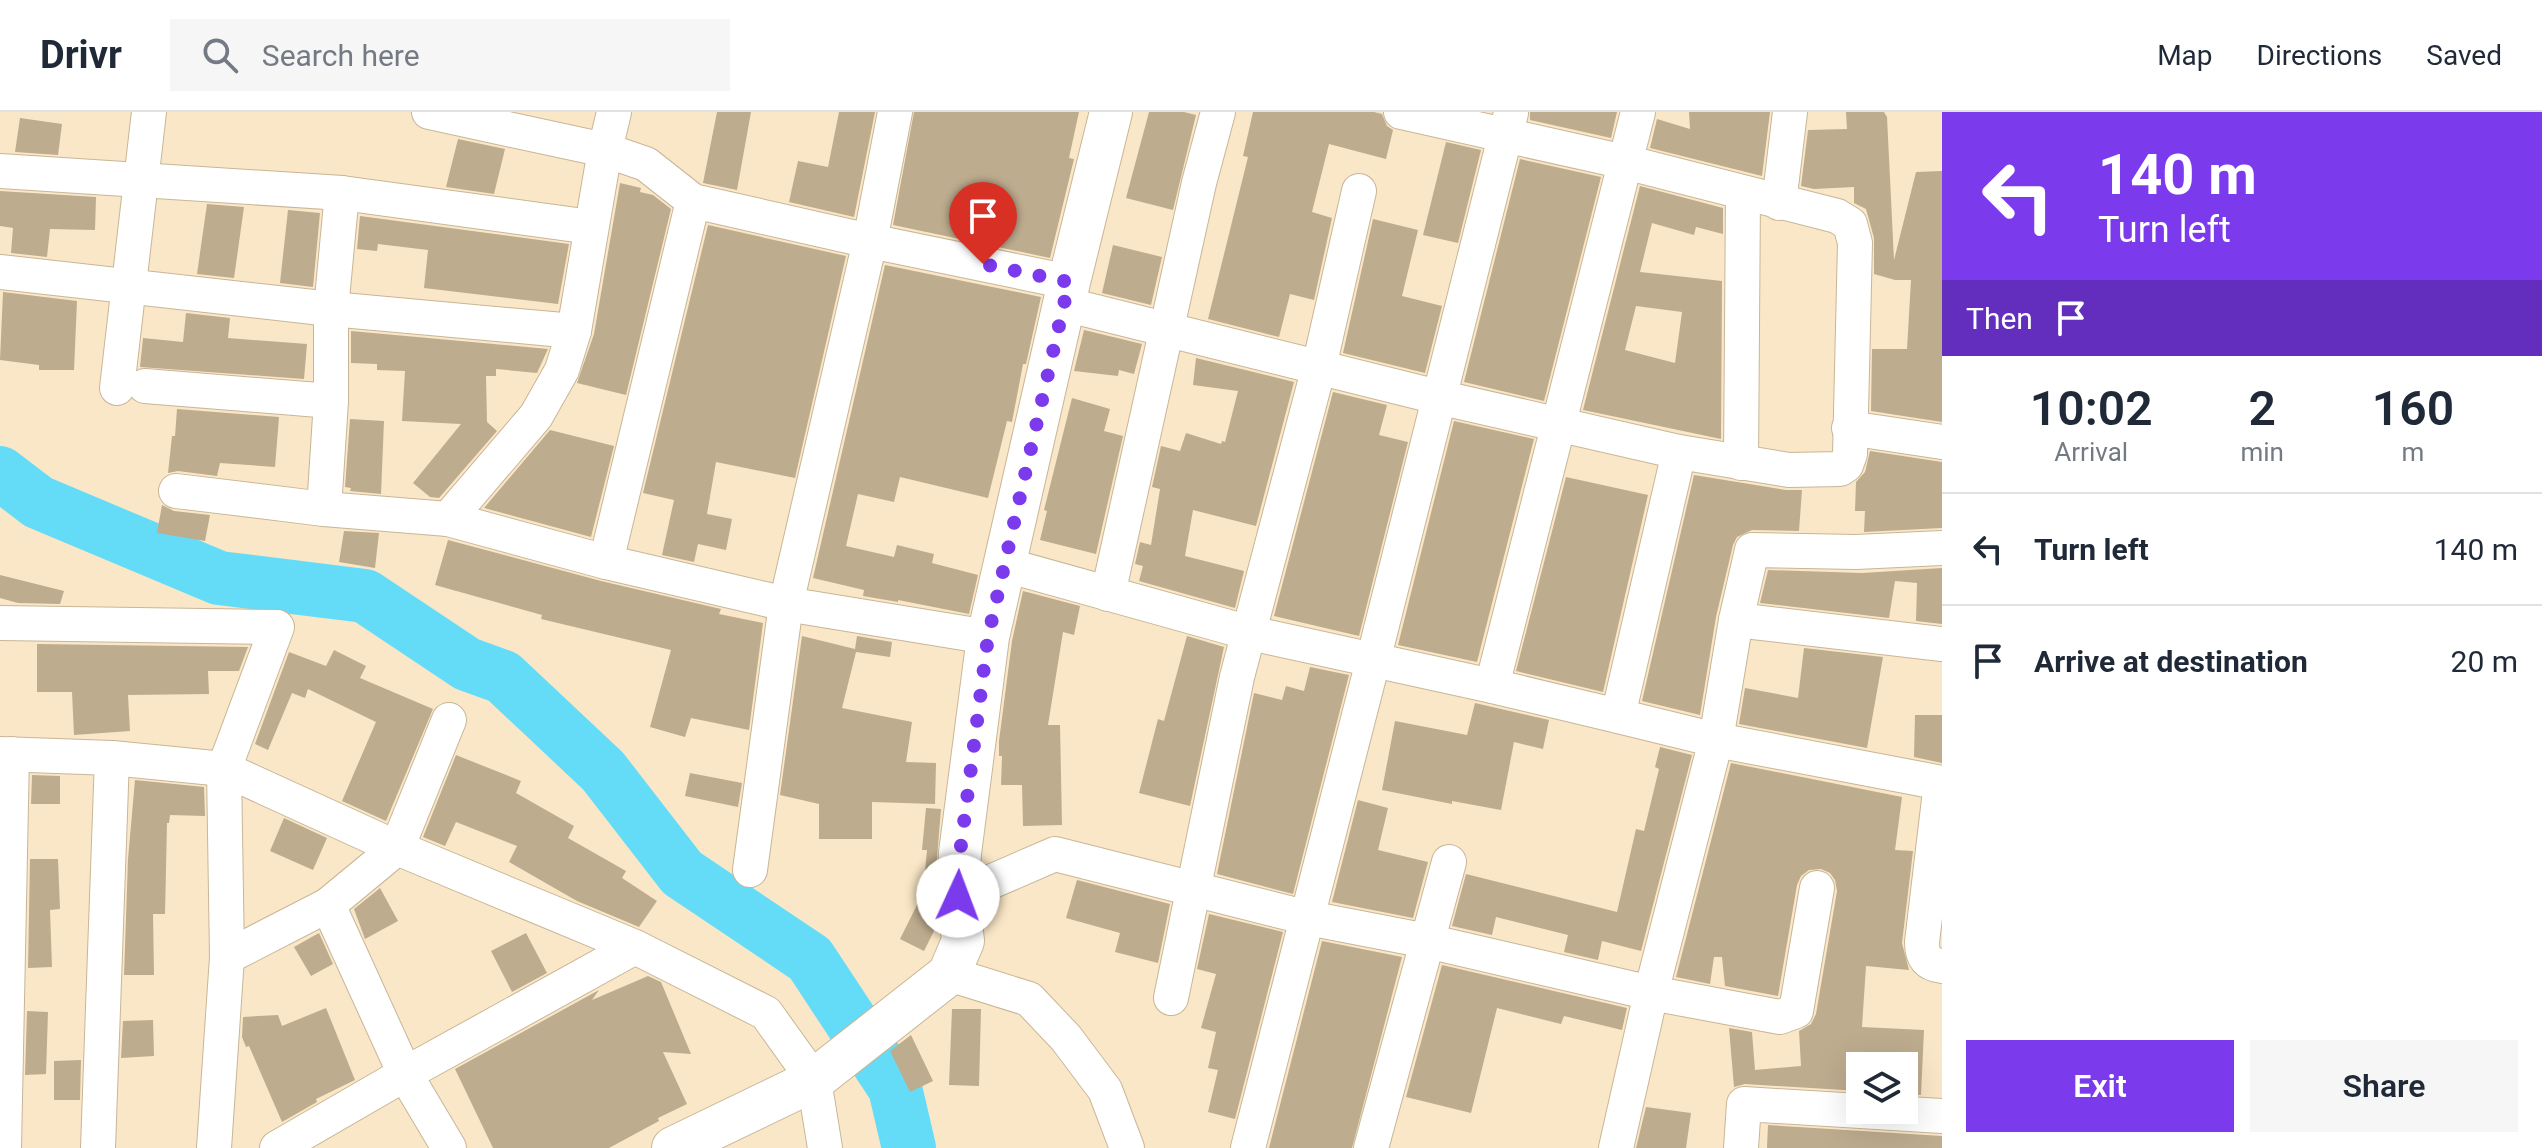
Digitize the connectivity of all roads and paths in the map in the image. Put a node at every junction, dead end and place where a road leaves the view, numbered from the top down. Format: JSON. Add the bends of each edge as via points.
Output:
{"nodes":[{"id":1,"x":149,"y":112,"type":"edge"},
{"id":2,"x":429,"y":112,"type":"edge"},
{"id":3,"x":614,"y":112,"type":"edge"},
{"id":4,"x":895,"y":112,"type":"edge"},
{"id":5,"x":1111,"y":112,"type":"edge"},
{"id":6,"x":1218,"y":112,"type":"edge"},
{"id":7,"x":1401,"y":112,"type":"edge"},
{"id":8,"x":1638,"y":112,"type":"edge"},
{"id":9,"x":1790,"y":112,"type":"edge"},
{"id":10,"x":1509,"y":123,"type":"edge"},
{"id":11,"x":605,"y":150,"type":"junction"},
{"id":12,"x":1625,"y":162,"type":"junction"},
{"id":13,"x":0,"y":171,"type":"edge"},
{"id":14,"x":139,"y":182,"type":"junction"},
{"id":15,"x":1359,"y":191,"type":"dead end"},
{"id":16,"x":342,"y":193,"type":"junction"},
{"id":17,"x":1743,"y":194,"type":"junction"},
{"id":18,"x":693,"y":201,"type":"junction"},
{"id":19,"x":1779,"y":203,"type":"junction"},
{"id":20,"x":591,"y":227,"type":"junction"},
{"id":21,"x":870,"y":241,"type":"junction"},
{"id":22,"x":0,"y":272,"type":"edge"},
{"id":23,"x":127,"y":285,"type":"junction"},
{"id":24,"x":1066,"y":293,"type":"junction"},
{"id":25,"x":331,"y":309,"type":"junction"},
{"id":26,"x":1167,"y":328,"type":"junction"},
{"id":27,"x":574,"y":331,"type":"junction"},
{"id":28,"x":1319,"y":367,"type":"junction"},
{"id":29,"x":1438,"y":397,"type":"junction"},
{"id":30,"x":331,"y":401,"type":"junction"},
{"id":31,"x":1560,"y":424,"type":"junction"},
{"id":32,"x":1849,"y":428,"type":"junction"},
{"id":33,"x":1942,"y":442,"type":"edge"},
{"id":34,"x":1679,"y":452,"type":"junction"},
{"id":35,"x":1741,"y":463,"type":"junction"},
{"id":36,"x":176,"y":491,"type":"dead end"},
{"id":37,"x":324,"y":509,"type":"junction"},
{"id":38,"x":448,"y":519,"type":"junction"},
{"id":39,"x":1942,"y":548,"type":"edge"},
{"id":40,"x":606,"y":562,"type":"junction"},
{"id":41,"x":1006,"y":565,"type":"junction"},
{"id":42,"x":1108,"y":594,"type":"junction"},
{"id":43,"x":786,"y":604,"type":"junction"},
{"id":44,"x":1736,"y":620,"type":"junction"},
{"id":45,"x":0,"y":623,"type":"edge"},
{"id":46,"x":1250,"y":633,"type":"junction"},
{"id":47,"x":988,"y":637,"type":"junction"},
{"id":48,"x":1942,"y":644,"type":"edge"},
{"id":49,"x":1375,"y":660,"type":"junction"},
{"id":50,"x":1492,"y":686,"type":"junction"},
{"id":51,"x":1618,"y":716,"type":"junction"},
{"id":52,"x":449,"y":720,"type":"dead end"},
{"id":53,"x":1716,"y":740,"type":"junction"},
{"id":54,"x":6,"y":754,"type":"edge"},
{"id":55,"x":112,"y":758,"type":"junction"},
{"id":56,"x":224,"y":769,"type":"junction"},
{"id":57,"x":1941,"y":783,"type":"edge"},
{"id":58,"x":397,"y":848,"type":"junction"},
{"id":59,"x":1449,"y":862,"type":"dead end"},
{"id":60,"x":750,"y":870,"type":"dead end"},
{"id":61,"x":1817,"y":888,"type":"dead end"},
{"id":62,"x":1194,"y":890,"type":"junction"},
{"id":63,"x":958,"y":896,"type":"junction"},
{"id":64,"x":328,"y":905,"type":"junction"},
{"id":65,"x":1308,"y":918,"type":"junction"},
{"id":66,"x":1427,"y":941,"type":"junction"},
{"id":67,"x":635,"y":947,"type":"junction"},
{"id":68,"x":227,"y":957,"type":"junction"},
{"id":69,"x":1942,"y":966,"type":"edge"},
{"id":70,"x":949,"y":974,"type":"junction"},
{"id":71,"x":1651,"y":993,"type":"junction"},
{"id":72,"x":1171,"y":998,"type":"dead end"},
{"id":73,"x":405,"y":1074,"type":"junction"},
{"id":74,"x":814,"y":1080,"type":"junction"},
{"id":75,"x":1942,"y":1116,"type":"edge"},
{"id":76,"x":691,"y":1144,"type":"edge"},
{"id":77,"x":4,"y":1148,"type":"edge"},
{"id":78,"x":98,"y":1148,"type":"edge"},
{"id":79,"x":214,"y":1148,"type":"edge"},
{"id":80,"x":277,"y":1148,"type":"edge"},
{"id":81,"x":449,"y":1148,"type":"edge"},
{"id":82,"x":825,"y":1148,"type":"edge"},
{"id":83,"x":1127,"y":1148,"type":"edge"},
{"id":84,"x":1248,"y":1148,"type":"edge"},
{"id":85,"x":1371,"y":1148,"type":"edge"},
{"id":86,"x":1616,"y":1148,"type":"edge"},
{"id":87,"x":1741,"y":1148,"type":"edge"}],
"edges":[{"from":1,"to":14,"type":"street"},
{"from":2,"to":11,"type":"street"},
{"from":3,"to":11,"type":"street"},
{"from":4,"to":21,"type":"street"},
{"from":5,"to":24,"type":"street"},
{"from":6,"to":26,"type":"street"},
{"from":7,"to":10,"type":"street"},
{"from":8,"to":12,"type":"street"},
{"from":9,"to":19,"type":"street"},
{"from":10,"to":12,"type":"street"},
{"from":10,"to":29,"type":"street"},
{"from":11,"to":18,"type":"street","via":[[646,164]]},
{"from":11,"to":20,"type":"street"},
{"from":12,"to":17,"type":"street"},
{"from":12,"to":31,"type":"street"},
{"from":13,"to":14,"type":"street"},
{"from":14,"to":16,"type":"street"},
{"from":14,"to":23,"type":"street"},
{"from":15,"to":28,"type":"street"},
{"from":16,"to":20,"type":"street"},
{"from":16,"to":25,"type":"street"},
{"from":17,"to":19,"type":"street"},
{"from":17,"to":35,"type":"street"},
{"from":18,"to":21,"type":"street"},
{"from":18,"to":40,"type":"street"},
{"from":19,"to":32,"type":"street","via":[[1850,224],[1855,243]]},
{"from":20,"to":27,"type":"street"},
{"from":21,"to":24,"type":"street"},
{"from":21,"to":43,"type":"street"},
{"from":22,"to":23,"type":"street"},
{"from":23,"to":25,"type":"street"},
{"from":23,"to":30,"type":"street","via":[[131,387]]},
{"from":24,"to":26,"type":"street"},
{"from":24,"to":41,"type":"street"},
{"from":25,"to":27,"type":"street"},
{"from":25,"to":30,"type":"street"},
{"from":26,"to":28,"type":"street"},
{"from":26,"to":42,"type":"street"},
{"from":27,"to":38,"type":"street","via":[[562,370],[536,416]]},
{"from":28,"to":29,"type":"street"},
{"from":28,"to":46,"type":"street"},
{"from":29,"to":31,"type":"street"},
{"from":29,"to":49,"type":"street"},
{"from":30,"to":37,"type":"street"},
{"from":31,"to":34,"type":"street"},
{"from":31,"to":50,"type":"street"},
{"from":32,"to":33,"type":"street"},
{"from":32,"to":35,"type":"street","via":[[1850,454],[1840,469],[1789,470]]},
{"from":34,"to":35,"type":"street"},
{"from":34,"to":51,"type":"street"},
{"from":36,"to":37,"type":"street"},
{"from":37,"to":38,"type":"street"},
{"from":38,"to":40,"type":"street"},
{"from":39,"to":44,"type":"street","via":[[1752,550]]},
{"from":40,"to":43,"type":"street"},
{"from":41,"to":42,"type":"street"},
{"from":41,"to":47,"type":"street"},
{"from":42,"to":46,"type":"street"},
{"from":43,"to":47,"type":"street"},
{"from":43,"to":60,"type":"street"},
{"from":44,"to":48,"type":"street"},
{"from":44,"to":53,"type":"street"},
{"from":45,"to":56,"type":"street","via":[[277,627]]},
{"from":46,"to":49,"type":"street"},
{"from":46,"to":62,"type":"street"},
{"from":47,"to":63,"type":"street"},
{"from":49,"to":50,"type":"street"},
{"from":49,"to":65,"type":"street"},
{"from":50,"to":51,"type":"street"},
{"from":51,"to":53,"type":"street"},
{"from":52,"to":58,"type":"street"},
{"from":53,"to":57,"type":"street"},
{"from":53,"to":71,"type":"street"},
{"from":54,"to":55,"type":"street"},
{"from":54,"to":77,"type":"street"},
{"from":55,"to":56,"type":"street"},
{"from":55,"to":78,"type":"street"},
{"from":56,"to":58,"type":"street"},
{"from":56,"to":68,"type":"street"},
{"from":57,"to":69,"type":"street","via":[[1922,953],[1931,964]]},
{"from":58,"to":64,"type":"street"},
{"from":58,"to":67,"type":"street"},
{"from":59,"to":66,"type":"street"},
{"from":61,"to":71,"type":"street","via":[[1796,1011],[1780,1017]]},
{"from":62,"to":63,"type":"street","via":[[1055,854]]},
{"from":62,"to":65,"type":"street"},
{"from":62,"to":72,"type":"street"},
{"from":63,"to":70,"type":"street","via":[[963,941]]},
{"from":64,"to":68,"type":"street"},
{"from":64,"to":73,"type":"street"},
{"from":65,"to":66,"type":"street"},
{"from":65,"to":84,"type":"street"},
{"from":66,"to":71,"type":"street"},
{"from":66,"to":85,"type":"street"},
{"from":67,"to":73,"type":"street"},
{"from":67,"to":74,"type":"street","via":[[766,1013]]},
{"from":68,"to":79,"type":"street"},
{"from":70,"to":74,"type":"street"},
{"from":70,"to":83,"type":"street","via":[[1029,999],[1105,1090]]},
{"from":71,"to":86,"type":"street"},
{"from":73,"to":80,"type":"street"},
{"from":73,"to":81,"type":"street"},
{"from":74,"to":76,"type":"street"},
{"from":74,"to":82,"type":"street"},
{"from":75,"to":87,"type":"street","via":[[1744,1104]]}]}
